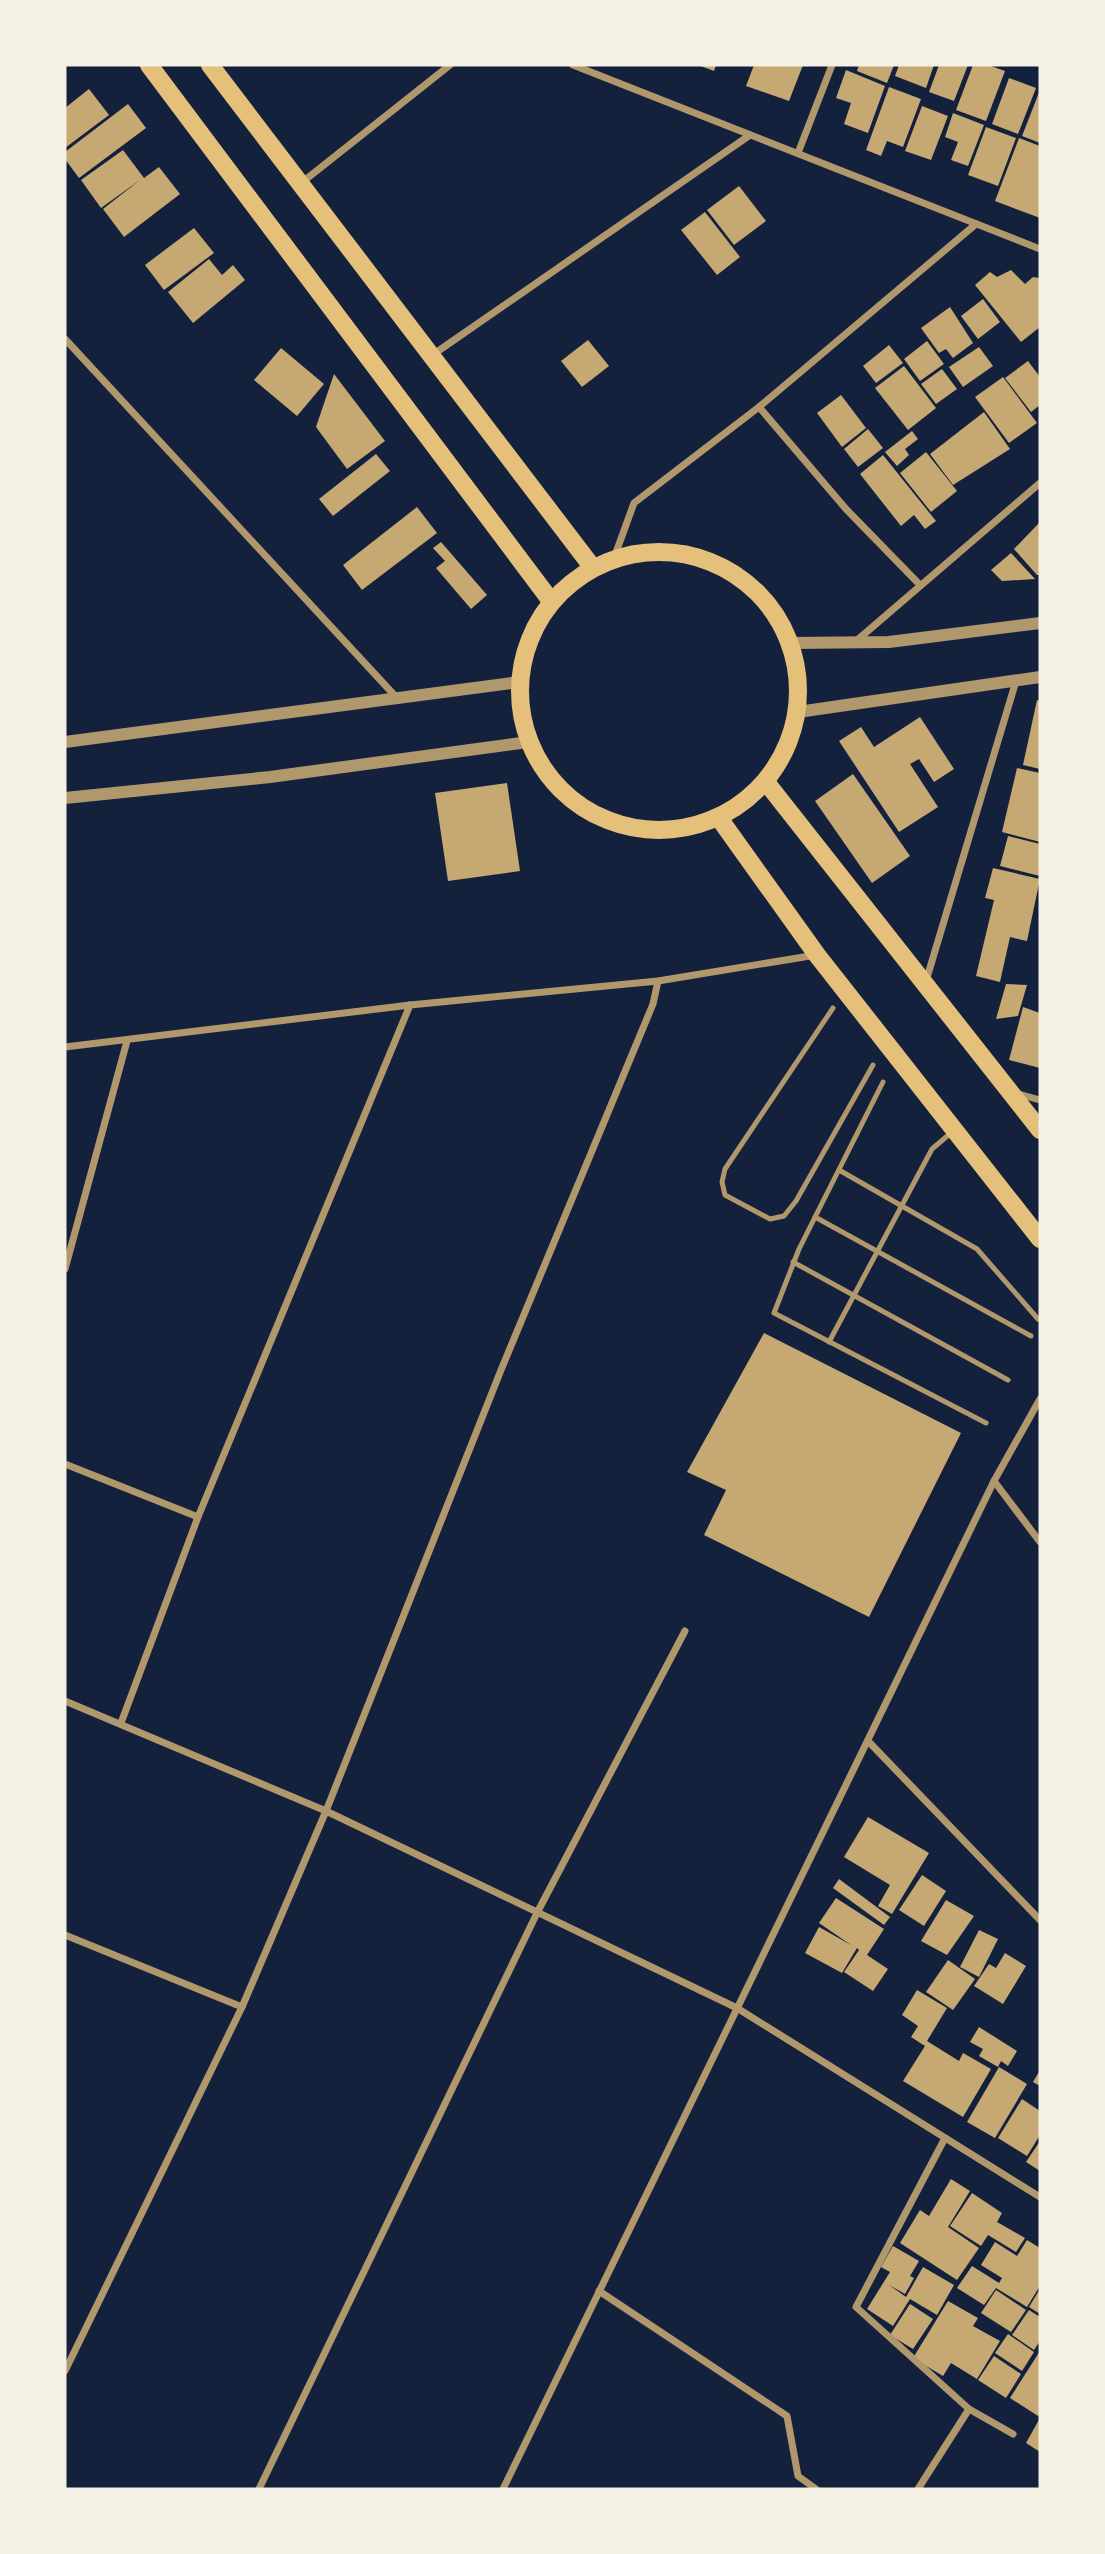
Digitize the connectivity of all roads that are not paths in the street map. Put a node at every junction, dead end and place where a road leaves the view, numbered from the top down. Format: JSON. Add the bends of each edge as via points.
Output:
{"nodes":[{"id":1,"x":149,"y":65,"type":"edge"},
{"id":2,"x":211,"y":65,"type":"edge"},
{"id":3,"x":450,"y":65,"type":"edge"},
{"id":4,"x":573,"y":65,"type":"edge"},
{"id":5,"x":832,"y":65,"type":"edge"},
{"id":6,"x":750,"y":135,"type":"junction"},
{"id":7,"x":798,"y":153,"type":"junction"},
{"id":8,"x":300,"y":185,"type":"junction"},
{"id":9,"x":976,"y":224,"type":"junction"},
{"id":10,"x":1040,"y":249,"type":"edge"},
{"id":11,"x":65,"y":339,"type":"edge"},
{"id":12,"x":431,"y":356,"type":"junction"},
{"id":13,"x":759,"y":407,"type":"junction"},
{"id":14,"x":1040,"y":483,"type":"edge"},
{"id":15,"x":614,"y":558,"type":"junction"},
{"id":16,"x":593,"y":568,"type":"junction"},
{"id":17,"x":920,"y":584,"type":"junction"},
{"id":18,"x":551,"y":601,"type":"junction"},
{"id":19,"x":1040,"y":623,"type":"edge"},
{"id":20,"x":790,"y":643,"type":"junction"},
{"id":21,"x":853,"y":643,"type":"junction"},
{"id":22,"x":1040,"y":677,"type":"edge"},
{"id":23,"x":1017,"y":680,"type":"junction"},
{"id":24,"x":519,"y":682,"type":"junction"},
{"id":25,"x":397,"y":698,"type":"junction"},
{"id":26,"x":798,"y":712,"type":"junction"},
{"id":27,"x":65,"y":742,"type":"edge"},
{"id":28,"x":528,"y":742,"type":"junction"},
{"id":29,"x":766,"y":782,"type":"junction"},
{"id":30,"x":65,"y":798,"type":"edge"},
{"id":31,"x":719,"y":818,"type":"junction"},
{"id":32,"x":817,"y":955,"type":"junction"},
{"id":33,"x":658,"y":981,"type":"junction"},
{"id":34,"x":926,"y":983,"type":"junction"},
{"id":35,"x":410,"y":1005,"type":"junction"},
{"id":36,"x":832,"y":1008,"type":"dead end"},
{"id":37,"x":127,"y":1041,"type":"junction"},
{"id":38,"x":65,"y":1047,"type":"edge"},
{"id":39,"x":873,"y":1065,"type":"dead end"},
{"id":40,"x":883,"y":1082,"type":"dead end"},
{"id":41,"x":1011,"y":1091,"type":"junction"},
{"id":42,"x":1040,"y":1100,"type":"edge"},
{"id":43,"x":1040,"y":1129,"type":"edge"},
{"id":44,"x":954,"y":1130,"type":"junction"},
{"id":45,"x":839,"y":1170,"type":"junction"},
{"id":46,"x":902,"y":1205,"type":"junction"},
{"id":47,"x":815,"y":1217,"type":"junction"},
{"id":48,"x":1040,"y":1239,"type":"edge"},
{"id":49,"x":880,"y":1251,"type":"junction"},
{"id":50,"x":793,"y":1262,"type":"junction"},
{"id":51,"x":65,"y":1269,"type":"edge"},
{"id":52,"x":856,"y":1295,"type":"junction"},
{"id":53,"x":1038,"y":1320,"type":"dead end"},
{"id":54,"x":1031,"y":1336,"type":"dead end"},
{"id":55,"x":829,"y":1342,"type":"junction"},
{"id":56,"x":1008,"y":1380,"type":"dead end"},
{"id":57,"x":1040,"y":1399,"type":"edge"},
{"id":58,"x":986,"y":1423,"type":"dead end"},
{"id":59,"x":65,"y":1464,"type":"edge"},
{"id":60,"x":994,"y":1481,"type":"junction"},
{"id":61,"x":198,"y":1517,"type":"junction"},
{"id":62,"x":1040,"y":1542,"type":"edge"},
{"id":63,"x":685,"y":1631,"type":"dead end"},
{"id":64,"x":65,"y":1701,"type":"edge"},
{"id":65,"x":121,"y":1723,"type":"junction"},
{"id":66,"x":868,"y":1741,"type":"junction"},
{"id":67,"x":326,"y":1811,"type":"junction"},
{"id":68,"x":537,"y":1913,"type":"junction"},
{"id":69,"x":1040,"y":1920,"type":"edge"},
{"id":70,"x":65,"y":1935,"type":"edge"},
{"id":71,"x":242,"y":2007,"type":"junction"},
{"id":72,"x":737,"y":2008,"type":"junction"},
{"id":73,"x":945,"y":2137,"type":"junction"},
{"id":74,"x":1040,"y":2197,"type":"edge"},
{"id":75,"x":599,"y":2291,"type":"junction"},
{"id":76,"x":65,"y":2371,"type":"edge"},
{"id":77,"x":969,"y":2409,"type":"junction"},
{"id":78,"x":1013,"y":2434,"type":"dead end"},
{"id":79,"x":259,"y":2489,"type":"edge"},
{"id":80,"x":503,"y":2489,"type":"edge"},
{"id":81,"x":816,"y":2489,"type":"edge"},
{"id":82,"x":918,"y":2489,"type":"edge"}],
"edges":[{"from":1,"to":18,"type":"main road"},
{"from":2,"to":8,"type":"main road"},
{"from":3,"to":8,"type":"street"},
{"from":4,"to":6,"type":"street"},
{"from":5,"to":7,"type":"street"},
{"from":6,"to":7,"type":"street"},
{"from":6,"to":12,"type":"street"},
{"from":7,"to":9,"type":"street"},
{"from":8,"to":12,"type":"main road"},
{"from":9,"to":10,"type":"street"},
{"from":9,"to":13,"type":"street"},
{"from":11,"to":25,"type":"street"},
{"from":12,"to":16,"type":"main road"},
{"from":13,"to":15,"type":"street","via":[[634,503]]},
{"from":13,"to":17,"type":"street","via":[[846,509]]},
{"from":14,"to":17,"type":"street"},
{"from":15,"to":16,"type":"main road"},
{"from":15,"to":20,"type":"main road","via":[[638,553],[686,555],[730,571],[767,602]]},
{"from":16,"to":18,"type":"main road"},
{"from":17,"to":21,"type":"street"},
{"from":18,"to":24,"type":"main road","via":[[528,639]]},
{"from":19,"to":21,"type":"street"},
{"from":20,"to":21,"type":"street"},
{"from":20,"to":26,"type":"main road","via":[[799,677]]},
{"from":22,"to":23,"type":"street"},
{"from":23,"to":26,"type":"street"},
{"from":23,"to":34,"type":"street"},
{"from":24,"to":25,"type":"street"},
{"from":24,"to":28,"type":"main road","via":[[520,713]]},
{"from":25,"to":27,"type":"street"},
{"from":26,"to":29,"type":"main road","via":[[787,749]]},
{"from":28,"to":30,"type":"street","via":[[270,777]]},
{"from":28,"to":31,"type":"main road","via":[[551,782],[586,811],[618,824],[675,831]]},
{"from":29,"to":31,"type":"main road"},
{"from":29,"to":34,"type":"main road"},
{"from":31,"to":32,"type":"main road"},
{"from":32,"to":33,"type":"street"},
{"from":32,"to":44,"type":"main road"},
{"from":33,"to":35,"type":"street"},
{"from":33,"to":67,"type":"street","via":[[653,1004],[496,1382]]},
{"from":34,"to":41,"type":"main road"},
{"from":35,"to":37,"type":"street"},
{"from":35,"to":61,"type":"street"},
{"from":36,"to":39,"type":"lane","via":[[726,1168],[722,1182],[726,1195],[770,1219],[784,1216]]},
{"from":37,"to":38,"type":"street"},
{"from":37,"to":51,"type":"street"},
{"from":40,"to":45,"type":"lane"},
{"from":41,"to":42,"type":"street"},
{"from":41,"to":43,"type":"main road"},
{"from":44,"to":46,"type":"lane","via":[[932,1149]]},
{"from":44,"to":48,"type":"main road"},
{"from":45,"to":46,"type":"lane"},
{"from":45,"to":47,"type":"lane"},
{"from":46,"to":49,"type":"lane"},
{"from":46,"to":53,"type":"lane","via":[[977,1249]]},
{"from":47,"to":49,"type":"lane"},
{"from":47,"to":50,"type":"lane"},
{"from":49,"to":52,"type":"lane"},
{"from":49,"to":54,"type":"lane"},
{"from":50,"to":52,"type":"lane"},
{"from":50,"to":55,"type":"lane","via":[[774,1313]]},
{"from":52,"to":55,"type":"lane"},
{"from":52,"to":56,"type":"lane"},
{"from":55,"to":58,"type":"lane"},
{"from":57,"to":60,"type":"street"},
{"from":59,"to":61,"type":"street"},
{"from":60,"to":62,"type":"street"},
{"from":60,"to":66,"type":"street"},
{"from":61,"to":65,"type":"street"},
{"from":63,"to":68,"type":"street"},
{"from":64,"to":65,"type":"street"},
{"from":65,"to":67,"type":"street"},
{"from":66,"to":69,"type":"street"},
{"from":66,"to":72,"type":"street"},
{"from":67,"to":68,"type":"street"},
{"from":67,"to":71,"type":"street"},
{"from":68,"to":72,"type":"street"},
{"from":68,"to":79,"type":"street"},
{"from":70,"to":71,"type":"street"},
{"from":71,"to":76,"type":"street"},
{"from":72,"to":73,"type":"street"},
{"from":72,"to":75,"type":"street"},
{"from":73,"to":74,"type":"street"},
{"from":73,"to":77,"type":"street","via":[[856,2306]]},
{"from":75,"to":80,"type":"street"},
{"from":75,"to":81,"type":"street","via":[[787,2416],[798,2476]]},
{"from":77,"to":78,"type":"street"},
{"from":77,"to":82,"type":"street"}]}
